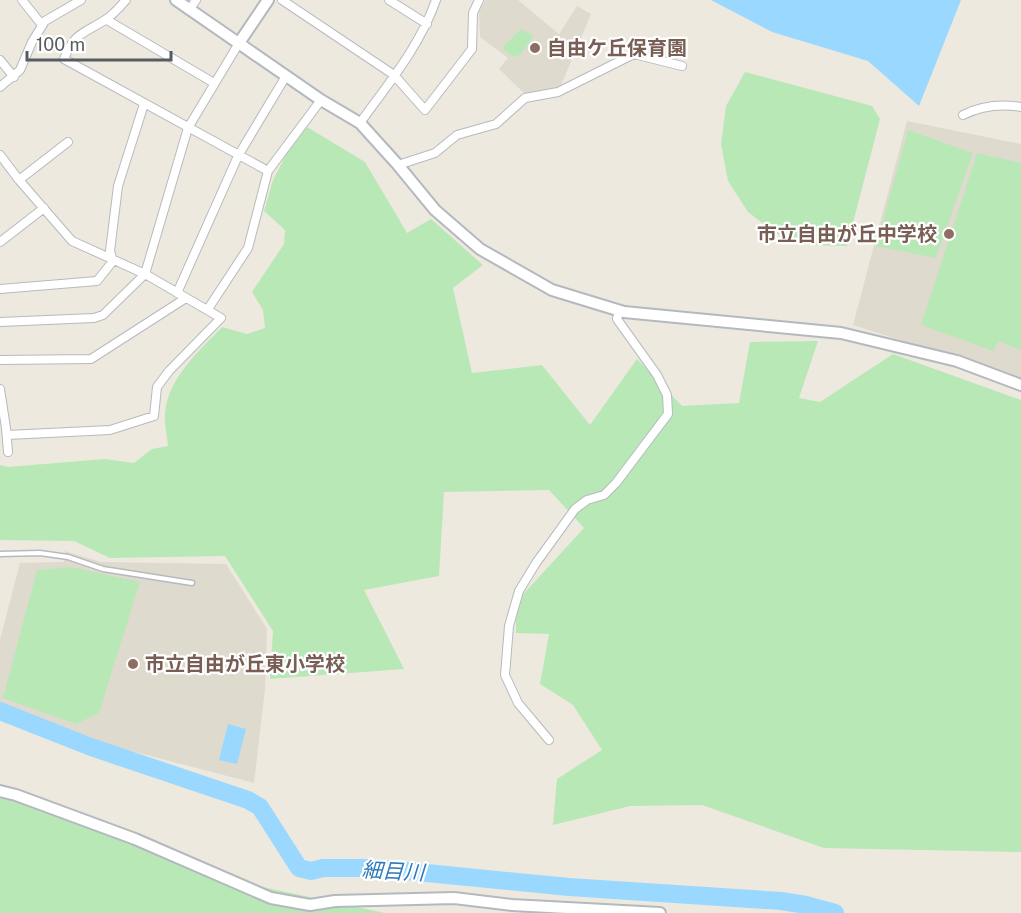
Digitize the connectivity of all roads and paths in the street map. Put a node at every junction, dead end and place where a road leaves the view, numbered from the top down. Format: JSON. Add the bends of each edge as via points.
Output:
{"nodes":[{"id":1,"x":22,"y":0,"type":"edge"},
{"id":2,"x":81,"y":0,"type":"edge"},
{"id":3,"x":126,"y":0,"type":"edge"},
{"id":4,"x":176,"y":0,"type":"edge"},
{"id":5,"x":268,"y":0,"type":"edge"},
{"id":6,"x":282,"y":0,"type":"edge"},
{"id":7,"x":389,"y":0,"type":"edge"},
{"id":8,"x":436,"y":0,"type":"edge"},
{"id":9,"x":479,"y":0,"type":"edge"},
{"id":10,"x":193,"y":5,"type":"edge"},
{"id":11,"x":106,"y":20,"type":"junction"},
{"id":12,"x":428,"y":24,"type":"junction"},
{"id":13,"x":42,"y":25,"type":"junction"},
{"id":14,"x":239,"y":43,"type":"junction"},
{"id":15,"x":0,"y":60,"type":"edge"},
{"id":16,"x":682,"y":66,"type":"dead end"},
{"id":17,"x":394,"y":75,"type":"junction"},
{"id":18,"x":14,"y":76,"type":"junction"},
{"id":19,"x":286,"y":76,"type":"junction"},
{"id":20,"x":214,"y":83,"type":"junction"},
{"id":21,"x":0,"y":87,"type":"edge"},
{"id":22,"x":321,"y":100,"type":"junction"},
{"id":23,"x":144,"y":104,"type":"junction"},
{"id":24,"x":1021,"y":107,"type":"edge"},
{"id":25,"x":963,"y":115,"type":"dead end"},
{"id":26,"x":360,"y":123,"type":"junction"},
{"id":27,"x":188,"y":128,"type":"junction"},
{"id":28,"x":68,"y":142,"type":"dead end"},
{"id":29,"x":0,"y":155,"type":"edge"},
{"id":30,"x":238,"y":156,"type":"junction"},
{"id":31,"x":398,"y":165,"type":"junction"},
{"id":32,"x":268,"y":171,"type":"junction"},
{"id":33,"x":19,"y":180,"type":"junction"},
{"id":34,"x":44,"y":208,"type":"junction"},
{"id":35,"x":0,"y":243,"type":"edge"},
{"id":36,"x":112,"y":261,"type":"junction"},
{"id":37,"x":145,"y":274,"type":"junction"},
{"id":38,"x":0,"y":289,"type":"edge"},
{"id":39,"x":177,"y":293,"type":"junction"},
{"id":40,"x":186,"y":298,"type":"junction"},
{"id":41,"x":208,"y":309,"type":"junction"},
{"id":42,"x":619,"y":311,"type":"junction"},
{"id":43,"x":0,"y":322,"type":"edge"},
{"id":44,"x":0,"y":360,"type":"edge"},
{"id":45,"x":1021,"y":385,"type":"edge"},
{"id":46,"x":0,"y":395,"type":"edge"},
{"id":47,"x":5,"y":430,"type":"edge"},
{"id":48,"x":8,"y":452,"type":"dead end"},
{"id":49,"x":0,"y":554,"type":"edge"},
{"id":50,"x":192,"y":583,"type":"dead end"},
{"id":51,"x":549,"y":740,"type":"dead end"},
{"id":52,"x":0,"y":791,"type":"edge"},
{"id":53,"x":660,"y":913,"type":"edge"}],
"edges":[{"from":1,"to":13,"type":"street"},
{"from":2,"to":13,"type":"street"},
{"from":3,"to":11,"type":"street"},
{"from":4,"to":10,"type":"street"},
{"from":5,"to":14,"type":"street"},
{"from":6,"to":17,"type":"street"},
{"from":7,"to":12,"type":"street"},
{"from":8,"to":12,"type":"street"},
{"from":9,"to":17,"type":"street","via":[[473,13],[472,49],[424,110]]},
{"from":10,"to":14,"type":"street"},
{"from":11,"to":20,"type":"street"},
{"from":11,"to":23,"type":"street","via":[[80,34],[64,60]]},
{"from":12,"to":17,"type":"street"},
{"from":13,"to":18,"type":"street"},
{"from":14,"to":19,"type":"street"},
{"from":14,"to":20,"type":"street"},
{"from":15,"to":18,"type":"street"},
{"from":16,"to":31,"type":"street","via":[[634,54],[558,92],[525,98],[496,124],[457,135],[435,153]]},
{"from":17,"to":26,"type":"street"},
{"from":18,"to":21,"type":"street"},
{"from":19,"to":22,"type":"street"},
{"from":19,"to":30,"type":"street"},
{"from":20,"to":27,"type":"street"},
{"from":22,"to":26,"type":"street"},
{"from":22,"to":32,"type":"street"},
{"from":23,"to":27,"type":"street"},
{"from":23,"to":36,"type":"street","via":[[118,186]]},
{"from":24,"to":25,"type":"street","via":[[975,109]]},
{"from":26,"to":31,"type":"street"},
{"from":27,"to":30,"type":"street"},
{"from":27,"to":37,"type":"street"},
{"from":28,"to":33,"type":"street"},
{"from":29,"to":33,"type":"street"},
{"from":30,"to":32,"type":"street"},
{"from":30,"to":39,"type":"street"},
{"from":31,"to":42,"type":"street","via":[[435,210],[480,249],[552,290]]},
{"from":32,"to":41,"type":"street","via":[[248,248]]},
{"from":33,"to":34,"type":"street"},
{"from":34,"to":35,"type":"street"},
{"from":34,"to":36,"type":"street","via":[[72,241]]},
{"from":36,"to":37,"type":"street"},
{"from":36,"to":38,"type":"street","via":[[97,280]]},
{"from":37,"to":39,"type":"street"},
{"from":37,"to":43,"type":"street","via":[[103,315],[94,318]]},
{"from":39,"to":40,"type":"street"},
{"from":40,"to":41,"type":"street"},
{"from":40,"to":44,"type":"street","via":[[91,359]]},
{"from":41,"to":47,"type":"street","via":[[221,318],[157,387],[154,416],[110,430]]},
{"from":42,"to":45,"type":"street","via":[[841,333],[957,361]]},
{"from":42,"to":51,"type":"street","via":[[617,319],[667,395],[668,414],[616,483],[604,495],[575,508],[519,591],[508,626],[505,675],[518,703]]},
{"from":46,"to":47,"type":"street"},
{"from":47,"to":48,"type":"street"},
{"from":49,"to":50,"type":"lane","via":[[68,557],[103,569]]},
{"from":52,"to":53,"type":"street","via":[[135,839],[271,898],[310,904],[454,898]]}]}
